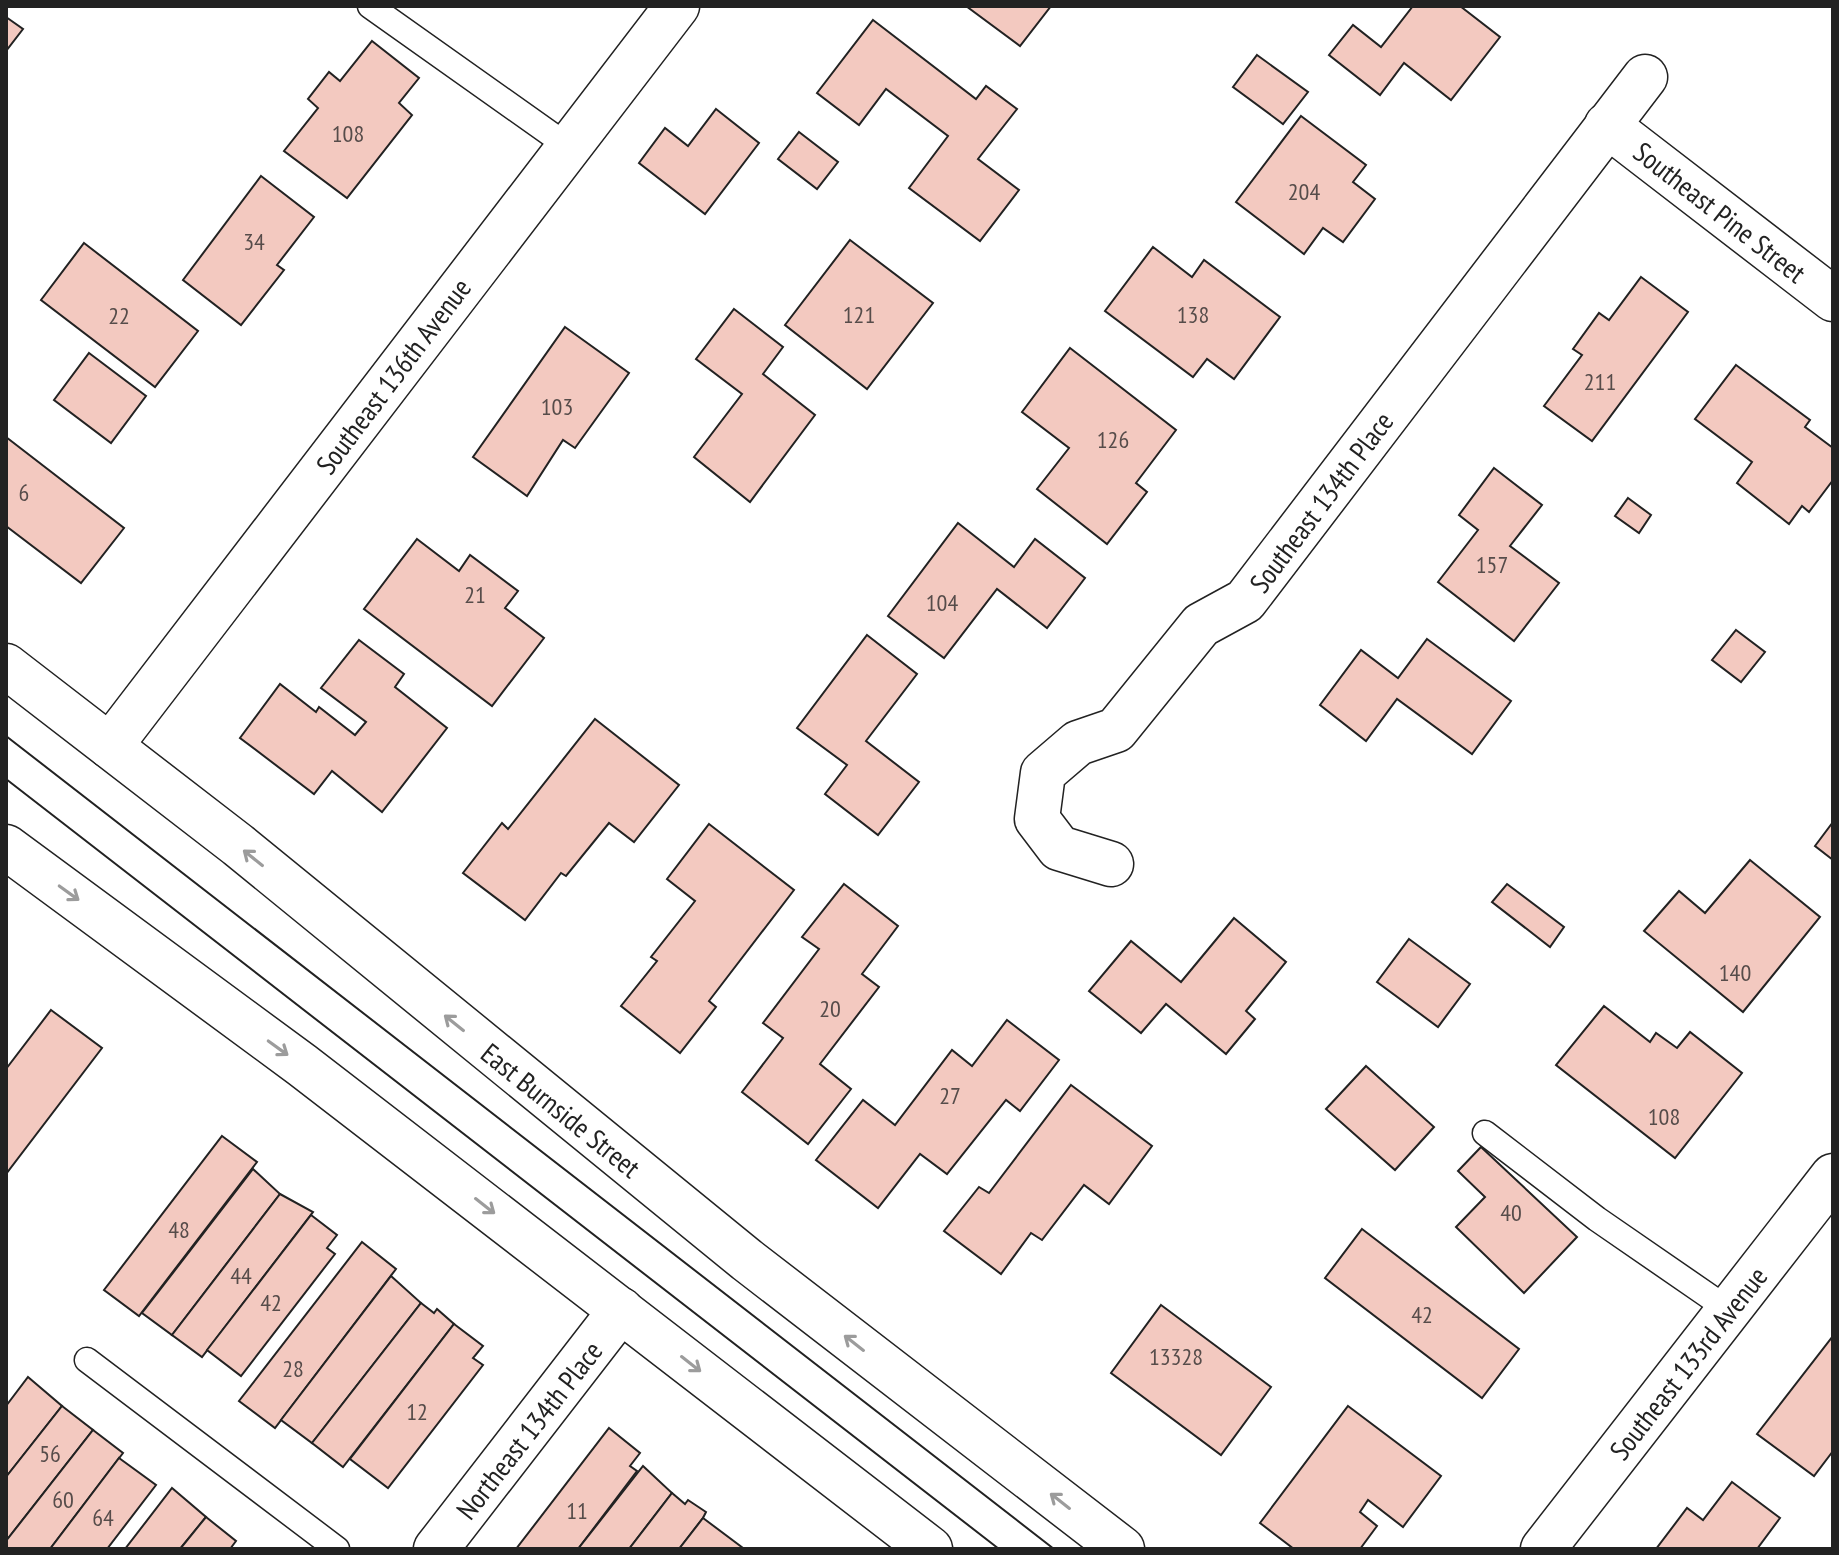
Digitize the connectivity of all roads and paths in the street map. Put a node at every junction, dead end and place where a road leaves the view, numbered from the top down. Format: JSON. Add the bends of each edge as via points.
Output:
{"nodes":[{"id":1,"x":370,"y":6,"type":"edge"},
{"id":2,"x":677,"y":6,"type":"edge"},
{"id":3,"x":1645,"y":77,"type":"dead end"},
{"id":4,"x":1607,"y":125,"type":"junction"},
{"id":5,"x":569,"y":147,"type":"junction"},
{"id":6,"x":1833,"y":299,"type":"edge"},
{"id":7,"x":6,"y":666,"type":"edge"},
{"id":8,"x":110,"y":746,"type":"junction"},
{"id":9,"x":10,"y":857,"type":"edge"},
{"id":10,"x":1111,"y":864,"type":"dead end"},
{"id":11,"x":1485,"y":1133,"type":"dead end"},
{"id":12,"x":1833,"y":1176,"type":"edge"},
{"id":13,"x":621,"y":1310,"type":"junction"},
{"id":14,"x":1729,"y":1310,"type":"junction"},
{"id":15,"x":87,"y":1360,"type":"dead end"},
{"id":16,"x":337,"y":1549,"type":"edge"},
{"id":17,"x":436,"y":1549,"type":"edge"},
{"id":18,"x":930,"y":1549,"type":"edge"},
{"id":19,"x":1122,"y":1549,"type":"edge"},
{"id":20,"x":1543,"y":1549,"type":"edge"}],
"edges":[{"from":1,"to":5,"type":"lane"},
{"from":2,"to":5,"type":"street","name":"Southeast 136th Avenue"},
{"from":3,"to":4,"type":"street","name":"Southeast 134th Place"},
{"from":4,"to":6,"type":"street","name":"Southeast Pine Street"},
{"from":4,"to":10,"type":"street","name":"Southeast 134th Place","via":[[1245,601],[1201,625],[1116,730],[1078,743],[1043,773],[1037,819],[1059,848]]},
{"from":5,"to":8,"type":"street","name":"Southeast 136th Avenue"},
{"from":7,"to":8,"type":"street","name":"East Burnside Street"},
{"from":19,"to":8,"type":"street","name":"East Burnside Street","one_way":true,"via":[[735,1250]]},
{"from":9,"to":13,"type":"street","one_way":true,"via":[[302,1065]]},
{"from":11,"to":14,"type":"lane"},
{"from":12,"to":14,"type":"street","name":"Southeast 133rd Avenue"},
{"from":13,"to":17,"type":"street","name":"Northeast 134th Place"},
{"from":13,"to":18,"type":"street","one_way":true},
{"from":14,"to":20,"type":"street","name":"Southeast 133rd Avenue"},
{"from":15,"to":16,"type":"lane"}]}
